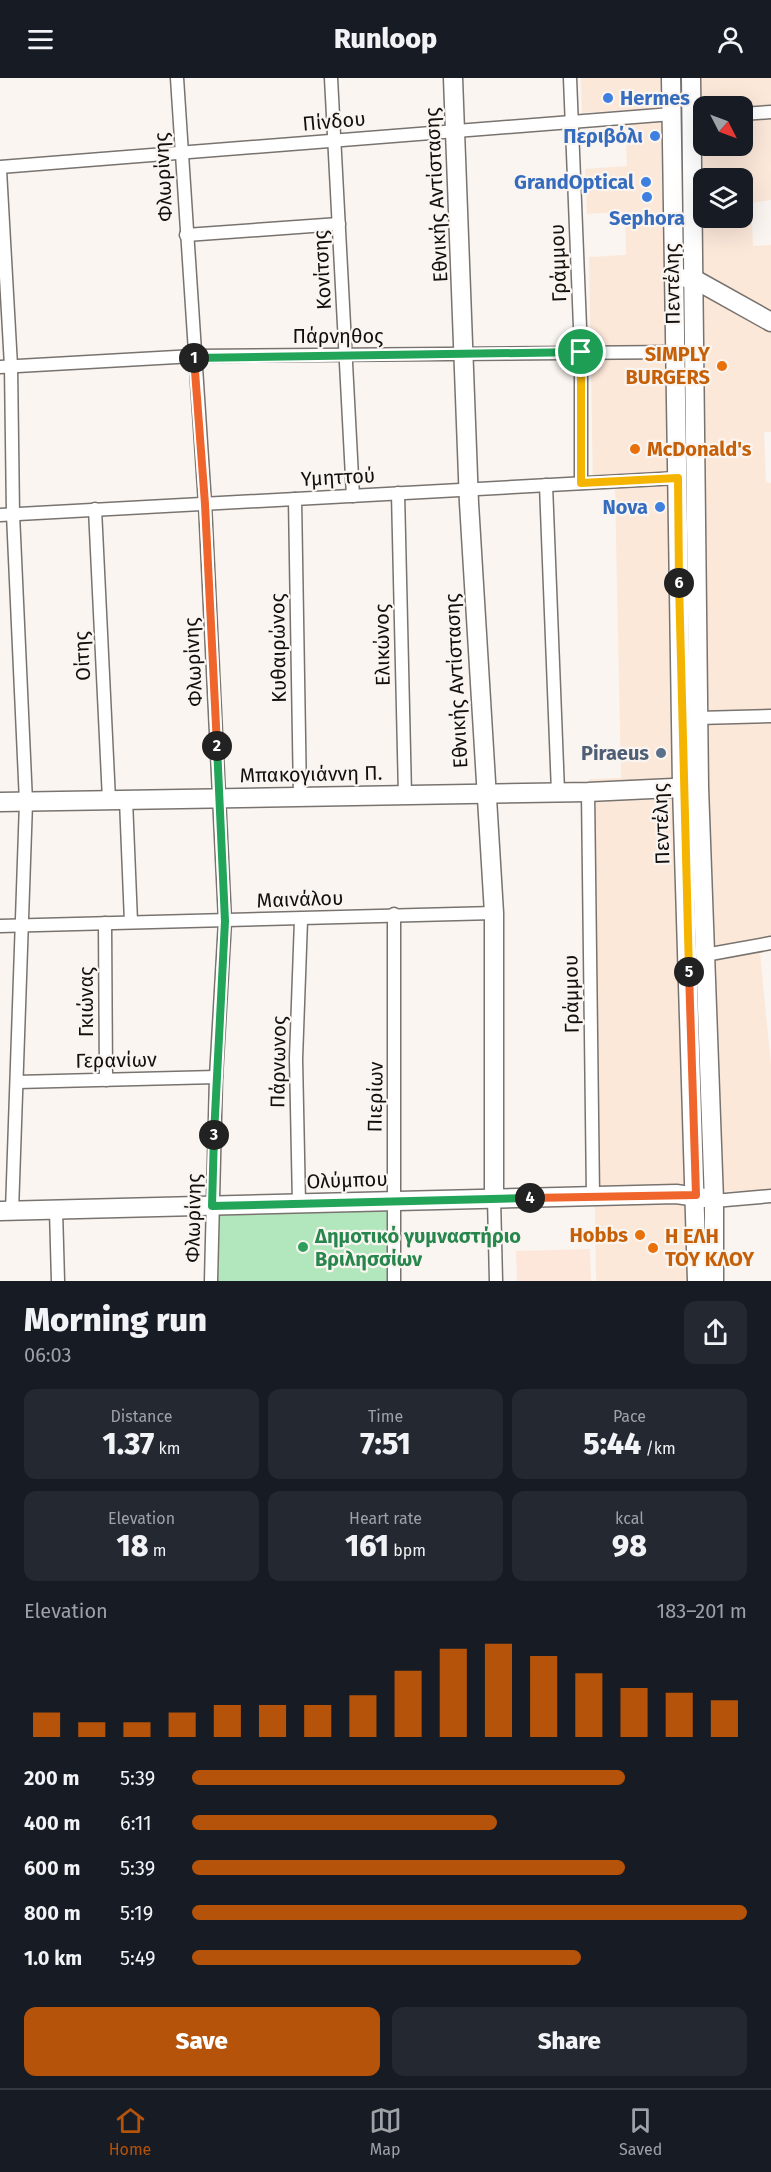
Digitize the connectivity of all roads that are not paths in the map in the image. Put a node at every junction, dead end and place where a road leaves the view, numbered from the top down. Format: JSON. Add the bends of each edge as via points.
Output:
{"nodes":[{"id":1,"x":177,"y":78,"type":"edge"},
{"id":2,"x":331,"y":78,"type":"edge"},
{"id":3,"x":453,"y":78,"type":"edge"},
{"id":4,"x":570,"y":78,"type":"edge"},
{"id":5,"x":671,"y":78,"type":"edge"},
{"id":6,"x":691,"y":78,"type":"edge"},
{"id":7,"x":694,"y":96,"type":"edge"},
{"id":8,"x":771,"y":112,"type":"edge"},
{"id":9,"x":753,"y":113,"type":"edge"},
{"id":10,"x":672,"y":114,"type":"junction"},
{"id":11,"x":572,"y":122,"type":"junction"},
{"id":12,"x":456,"y":131,"type":"junction"},
{"id":13,"x":334,"y":141,"type":"junction"},
{"id":14,"x":182,"y":153,"type":"junction"},
{"id":15,"x":697,"y":156,"type":"edge"},
{"id":16,"x":0,"y":168,"type":"edge"},
{"id":17,"x":339,"y":224,"type":"junction"},
{"id":18,"x":186,"y":235,"type":"junction"},
{"id":19,"x":675,"y":278,"type":"junction"},
{"id":20,"x":694,"y":279,"type":"junction"},
{"id":21,"x":771,"y":322,"type":"edge"},
{"id":22,"x":581,"y":352,"type":"junction"},
{"id":23,"x":676,"y":352,"type":"junction"},
{"id":24,"x":346,"y":355,"type":"junction"},
{"id":25,"x":465,"y":355,"type":"junction"},
{"id":26,"x":194,"y":356,"type":"junction"},
{"id":27,"x":5,"y":367,"type":"edge"},
{"id":28,"x":678,"y":478,"type":"junction"},
{"id":29,"x":581,"y":483,"type":"junction"},
{"id":30,"x":546,"y":485,"type":"junction"},
{"id":31,"x":469,"y":489,"type":"junction"},
{"id":32,"x":398,"y":493,"type":"junction"},
{"id":33,"x":354,"y":496,"type":"junction"},
{"id":34,"x":295,"y":499,"type":"junction"},
{"id":35,"x":205,"y":504,"type":"junction"},
{"id":36,"x":95,"y":510,"type":"junction"},
{"id":37,"x":13,"y":514,"type":"junction"},
{"id":38,"x":0,"y":515,"type":"edge"},
{"id":39,"x":771,"y":716,"type":"edge"},
{"id":40,"x":698,"y":718,"type":"junction"},
{"id":41,"x":688,"y":789,"type":"junction"},
{"id":42,"x":558,"y":792,"type":"junction"},
{"id":43,"x":588,"y":792,"type":"junction"},
{"id":44,"x":485,"y":794,"type":"junction"},
{"id":45,"x":405,"y":795,"type":"junction"},
{"id":46,"x":300,"y":797,"type":"junction"},
{"id":47,"x":220,"y":798,"type":"junction"},
{"id":48,"x":117,"y":800,"type":"junction"},
{"id":49,"x":0,"y":802,"type":"edge"},
{"id":50,"x":26,"y":802,"type":"junction"},
{"id":51,"x":494,"y":913,"type":"junction"},
{"id":52,"x":394,"y":914,"type":"junction"},
{"id":53,"x":301,"y":920,"type":"junction"},
{"id":54,"x":225,"y":921,"type":"junction"},
{"id":55,"x":131,"y":922,"type":"junction"},
{"id":56,"x":105,"y":924,"type":"junction"},
{"id":57,"x":20,"y":925,"type":"junction"},
{"id":58,"x":0,"y":926,"type":"edge"},
{"id":59,"x":771,"y":943,"type":"edge"},
{"id":60,"x":705,"y":955,"type":"junction"},
{"id":61,"x":216,"y":1077,"type":"junction"},
{"id":62,"x":106,"y":1080,"type":"junction"},
{"id":63,"x":17,"y":1082,"type":"junction"},
{"id":64,"x":696,"y":1195,"type":"junction"},
{"id":65,"x":593,"y":1196,"type":"junction"},
{"id":66,"x":771,"y":1196,"type":"edge"},
{"id":67,"x":494,"y":1198,"type":"junction"},
{"id":68,"x":393,"y":1201,"type":"junction"},
{"id":69,"x":714,"y":1201,"type":"junction"},
{"id":70,"x":299,"y":1204,"type":"junction"},
{"id":71,"x":212,"y":1206,"type":"junction"},
{"id":72,"x":56,"y":1210,"type":"junction"},
{"id":73,"x":6,"y":1211,"type":"edge"},
{"id":74,"x":58,"y":1281,"type":"edge"},
{"id":75,"x":211,"y":1281,"type":"edge"},
{"id":76,"x":394,"y":1281,"type":"edge"},
{"id":77,"x":496,"y":1281,"type":"edge"},
{"id":78,"x":697,"y":1281,"type":"edge"},
{"id":79,"x":714,"y":1281,"type":"edge"}],
"edges":[{"from":1,"to":14,"type":"street","name":"Φλωρίνης"},
{"from":2,"to":13,"type":"street","name":"Κονίτσης"},
{"from":3,"to":12,"type":"street","name":"Εθνικής Αντίστασης"},
{"from":4,"to":11,"type":"street","name":"Γράμμου"},
{"from":5,"to":10,"type":"street","name":"Πεντέλης"},
{"from":6,"to":7,"type":"street","name":"Πεντέλης"},
{"from":8,"to":9,"type":"street"},
{"from":10,"to":11,"type":"street","name":"Πίνδου"},
{"from":10,"to":19,"type":"street","name":"Πεντέλης"},
{"from":11,"to":12,"type":"street","name":"Πίνδου"},
{"from":11,"to":22,"type":"street","name":"Γράμμου"},
{"from":12,"to":13,"type":"street","name":"Πίνδου"},
{"from":12,"to":25,"type":"street","name":"Εθνικής Αντίστασης"},
{"from":13,"to":14,"type":"street","name":"Πίνδου"},
{"from":13,"to":17,"type":"street","name":"Κονίτσης"},
{"from":14,"to":16,"type":"street","name":"Πίνδου"},
{"from":14,"to":18,"type":"street","name":"Φλωρίνης"},
{"from":15,"to":20,"type":"street","name":"Πεντέλης"},
{"from":16,"to":27,"type":"street"},
{"from":17,"to":18,"type":"street"},
{"from":17,"to":24,"type":"street","name":"Κονίτσης"},
{"from":18,"to":26,"type":"street","name":"Φλωρίνης"},
{"from":19,"to":20,"type":"street"},
{"from":19,"to":23,"type":"street","name":"Πεντέλης"},
{"from":20,"to":21,"type":"street"},
{"from":20,"to":40,"type":"street","name":"Πεντέλης"},
{"from":22,"to":23,"type":"street","name":"Πάρνηθος"},
{"from":22,"to":25,"type":"street","name":"Πάρνηθος"},
{"from":22,"to":29,"type":"street","name":"Γράμμου"},
{"from":23,"to":28,"type":"street","name":"Πεντέλης"},
{"from":24,"to":25,"type":"street","name":"Πάρνηθος"},
{"from":24,"to":26,"type":"street","name":"Πάρνηθος"},
{"from":24,"to":33,"type":"street","name":"Κονίτσης"},
{"from":25,"to":31,"type":"street","name":"Εθνικής Αντίστασης"},
{"from":26,"to":27,"type":"street","name":"Πάρνηθος"},
{"from":26,"to":35,"type":"street","name":"Φλωρίνης"},
{"from":27,"to":37,"type":"street"},
{"from":28,"to":29,"type":"street","name":"Υμηττού"},
{"from":28,"to":41,"type":"street","name":"Πεντέλης"},
{"from":29,"to":30,"type":"street","name":"Υμηττού"},
{"from":30,"to":31,"type":"street","name":"Υμηττού"},
{"from":30,"to":42,"type":"street"},
{"from":31,"to":32,"type":"street","name":"Υμηττού"},
{"from":31,"to":44,"type":"street","name":"Εθνικής Αντίστασης"},
{"from":32,"to":33,"type":"street","name":"Υμηττού"},
{"from":32,"to":45,"type":"street","name":"Ελικώνος"},
{"from":33,"to":34,"type":"street","name":"Υμηττού"},
{"from":34,"to":35,"type":"street","name":"Υμηττού"},
{"from":34,"to":46,"type":"street","name":"Κυθαιρώνος"},
{"from":35,"to":36,"type":"street","name":"Υμηττού"},
{"from":35,"to":47,"type":"street","name":"Φλωρίνης"},
{"from":36,"to":37,"type":"street","name":"Υμηττού"},
{"from":36,"to":48,"type":"street","name":"Οίτης"},
{"from":37,"to":38,"type":"street","name":"Υμηττού"},
{"from":37,"to":50,"type":"street"},
{"from":39,"to":40,"type":"street"},
{"from":40,"to":41,"type":"street","name":"Πεντέλης"},
{"from":41,"to":43,"type":"street","name":"Μπακογιάννη Π."},
{"from":41,"to":60,"type":"street","name":"Πεντέλης"},
{"from":41,"to":64,"type":"street","name":"Πεντέλης"},
{"from":42,"to":43,"type":"street","name":"Μπακογιάννη Π."},
{"from":42,"to":44,"type":"street","name":"Μπακογιάννη Π."},
{"from":43,"to":65,"type":"street","name":"Γράμμου"},
{"from":44,"to":45,"type":"street","name":"Μπακογιάννη Π."},
{"from":44,"to":51,"type":"street","name":"Εθνικής Αντίστασης"},
{"from":45,"to":46,"type":"street","name":"Μπακογιάννη Π."},
{"from":46,"to":47,"type":"street","name":"Μπακογιάννη Π."},
{"from":47,"to":48,"type":"street","name":"Μπακογιάννη Π."},
{"from":47,"to":54,"type":"street","name":"Φλωρίνης"},
{"from":48,"to":50,"type":"street","name":"Μπακογιάννη Π."},
{"from":48,"to":55,"type":"street","name":"Οίτης"},
{"from":49,"to":50,"type":"street","name":"Μπακογιάννη Π."},
{"from":50,"to":57,"type":"street"},
{"from":51,"to":52,"type":"street","name":"Μαινάλου"},
{"from":51,"to":67,"type":"street","name":"Εθνικής Αντίστασης"},
{"from":52,"to":53,"type":"street","name":"Μαινάλου"},
{"from":52,"to":68,"type":"street","name":"Πιερίων"},
{"from":53,"to":54,"type":"street","name":"Μαινάλου"},
{"from":53,"to":70,"type":"street","name":"Πάρνωνος","via":[[296,1059]]},
{"from":54,"to":55,"type":"street","name":"Μαινάλου"},
{"from":54,"to":61,"type":"street","name":"Φλωρίνης"},
{"from":55,"to":56,"type":"street","name":"Μαινάλου"},
{"from":56,"to":57,"type":"street","name":"Μαινάλου"},
{"from":56,"to":62,"type":"street","name":"Γκιώνας"},
{"from":57,"to":58,"type":"street","name":"Μαινάλου"},
{"from":57,"to":63,"type":"street"},
{"from":59,"to":60,"type":"street"},
{"from":60,"to":69,"type":"street","name":"Πεντέλης"},
{"from":61,"to":62,"type":"street","name":"Γερανίων"},
{"from":61,"to":71,"type":"street","name":"Φλωρίνης"},
{"from":62,"to":63,"type":"street","name":"Γερανίων"},
{"from":63,"to":73,"type":"street"},
{"from":64,"to":65,"type":"street","name":"Ολύμπου"},
{"from":64,"to":69,"type":"street","name":"Ολύμπου"},
{"from":64,"to":78,"type":"street","name":"Πεντέλης"},
{"from":65,"to":67,"type":"street","name":"Ολύμπου"},
{"from":66,"to":69,"type":"street"},
{"from":67,"to":68,"type":"street","name":"Ολύμπου"},
{"from":67,"to":77,"type":"street","name":"Εθνικής Αντίστασης"},
{"from":68,"to":70,"type":"street","name":"Ολύμπου"},
{"from":68,"to":76,"type":"street","name":"Πιερίων"},
{"from":69,"to":79,"type":"street","name":"Πεντέλης"},
{"from":70,"to":71,"type":"street","name":"Ολύμπου"},
{"from":71,"to":72,"type":"street","name":"Ολύμπου"},
{"from":71,"to":75,"type":"street","name":"Φλωρίνης"},
{"from":72,"to":73,"type":"street","name":"Ολύμπου"},
{"from":72,"to":74,"type":"street"}]}
